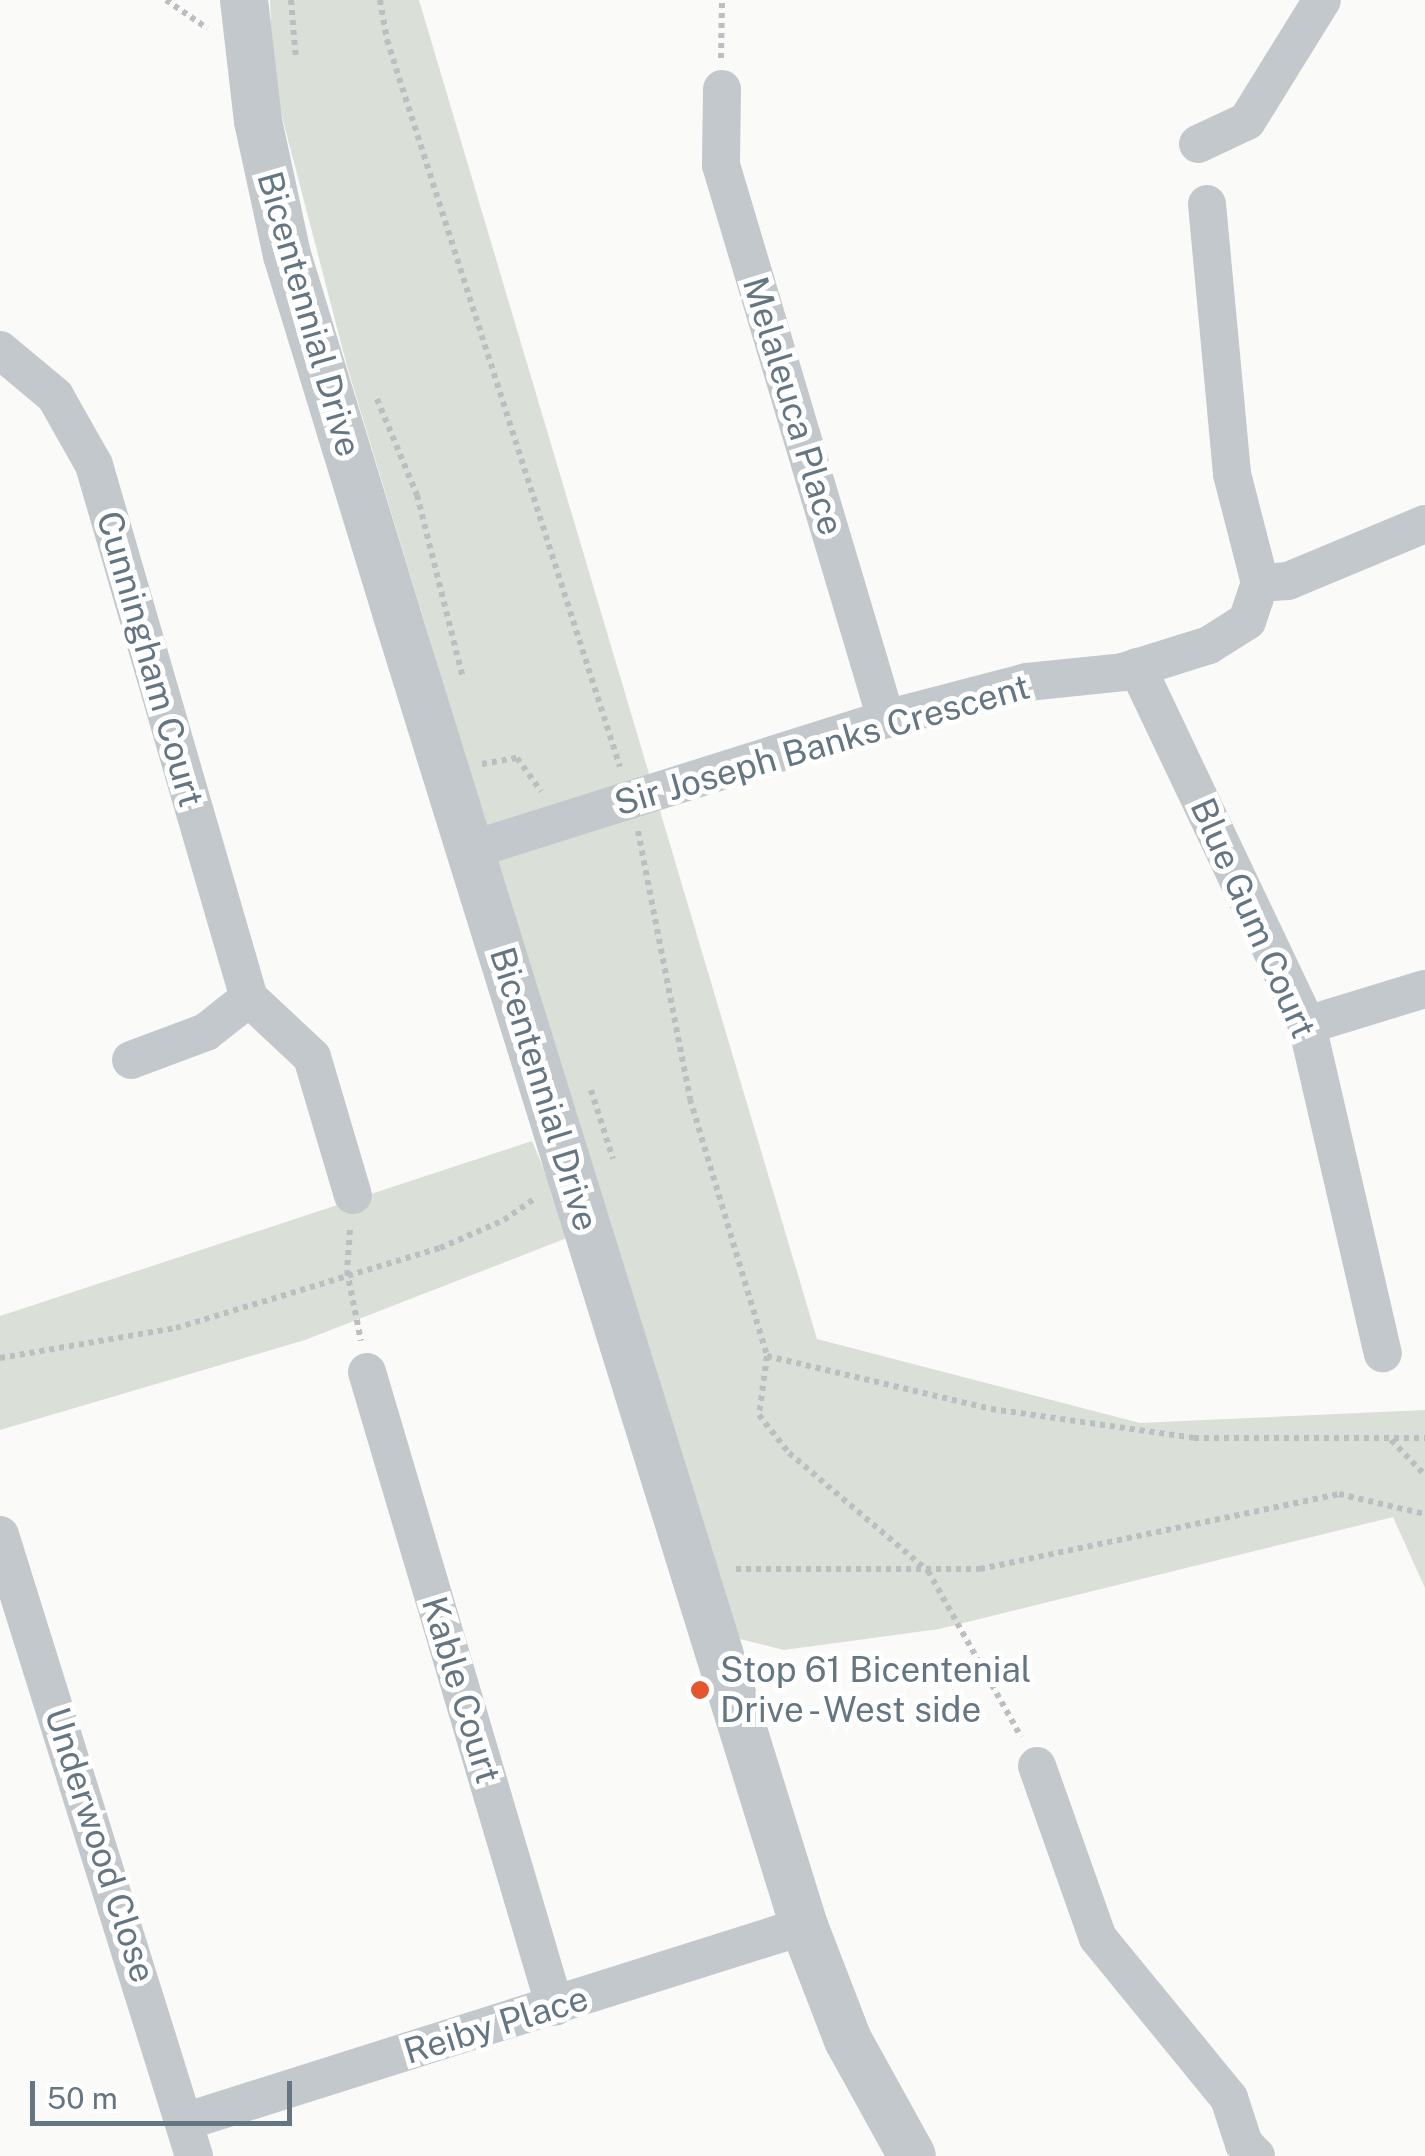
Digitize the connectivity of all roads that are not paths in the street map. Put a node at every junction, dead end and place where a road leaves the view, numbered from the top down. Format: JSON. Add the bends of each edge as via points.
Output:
{"nodes":[{"id":1,"x":1322,"y":0,"type":"edge"},
{"id":2,"x":228,"y":16,"type":"edge"},
{"id":3,"x":722,"y":89,"type":"road end"},
{"id":4,"x":1198,"y":144,"type":"dead end"},
{"id":5,"x":1207,"y":204,"type":"dead end"},
{"id":6,"x":0,"y":350,"type":"edge"},
{"id":7,"x":1425,"y":524,"type":"edge"},
{"id":8,"x":1260,"y":584,"type":"junction"},
{"id":9,"x":1137,"y":667,"type":"junction"},
{"id":10,"x":886,"y":719,"type":"junction"},
{"id":11,"x":472,"y":850,"type":"junction"},
{"id":12,"x":1425,"y":989,"type":"edge"},
{"id":13,"x":249,"y":998,"type":"junction"},
{"id":14,"x":1307,"y":1026,"type":"junction"},
{"id":15,"x":131,"y":1060,"type":"dead end"},
{"id":16,"x":352,"y":1195,"type":"road end"},
{"id":17,"x":1384,"y":1353,"type":"dead end"},
{"id":18,"x":367,"y":1372,"type":"road end"},
{"id":19,"x":0,"y":1535,"type":"edge"},
{"id":20,"x":1038,"y":1766,"type":"road end"},
{"id":21,"x":804,"y":1926,"type":"junction"},
{"id":22,"x":555,"y":2007,"type":"junction"},
{"id":23,"x":191,"y":2138,"type":"edge"},
{"id":24,"x":912,"y":2156,"type":"edge"},
{"id":25,"x":1256,"y":2156,"type":"edge"}],
"edges":[{"from":1,"to":4,"type":"street","via":[[1248,137]]},
{"from":2,"to":11,"type":"street","name":"Bicentennial Drive","via":[[287,255]]},
{"from":3,"to":10,"type":"street","name":"Melaleuca Place","via":[[721,166]]},
{"from":5,"to":8,"type":"street","via":[[1232,474]]},
{"from":6,"to":13,"type":"street","name":"Cunningham Court","via":[[55,396],[94,465]]},
{"from":7,"to":8,"type":"street","via":[[1288,581]]},
{"from":8,"to":9,"type":"street","name":"Sir Joseph Banks Crescent","via":[[1247,621],[1209,645]]},
{"from":9,"to":10,"type":"street","name":"Sir Joseph Banks Crescent","via":[[1027,682]]},
{"from":9,"to":14,"type":"street","name":"Blue Gum Court"},
{"from":10,"to":11,"type":"street","name":"Sir Joseph Banks Crescent","via":[[618,782]]},
{"from":11,"to":21,"type":"street","name":"Bicentennial Drive"},
{"from":12,"to":14,"type":"street"},
{"from":13,"to":15,"type":"street","via":[[206,1032]]},
{"from":13,"to":16,"type":"street","via":[[312,1056]]},
{"from":14,"to":17,"type":"street","name":"Blue Gum Court"},
{"from":18,"to":22,"type":"street","name":"Kable Court"},
{"from":19,"to":23,"type":"street","name":"Underwood Close"},
{"from":20,"to":25,"type":"street","via":[[1098,1938],[1229,2098],[1244,2144]]},
{"from":21,"to":22,"type":"street","name":"Reiby Place"},
{"from":21,"to":24,"type":"street","name":"Bicentennial Drive","via":[[848,2040]]},
{"from":22,"to":23,"type":"street","name":"Reiby Place"}]}
